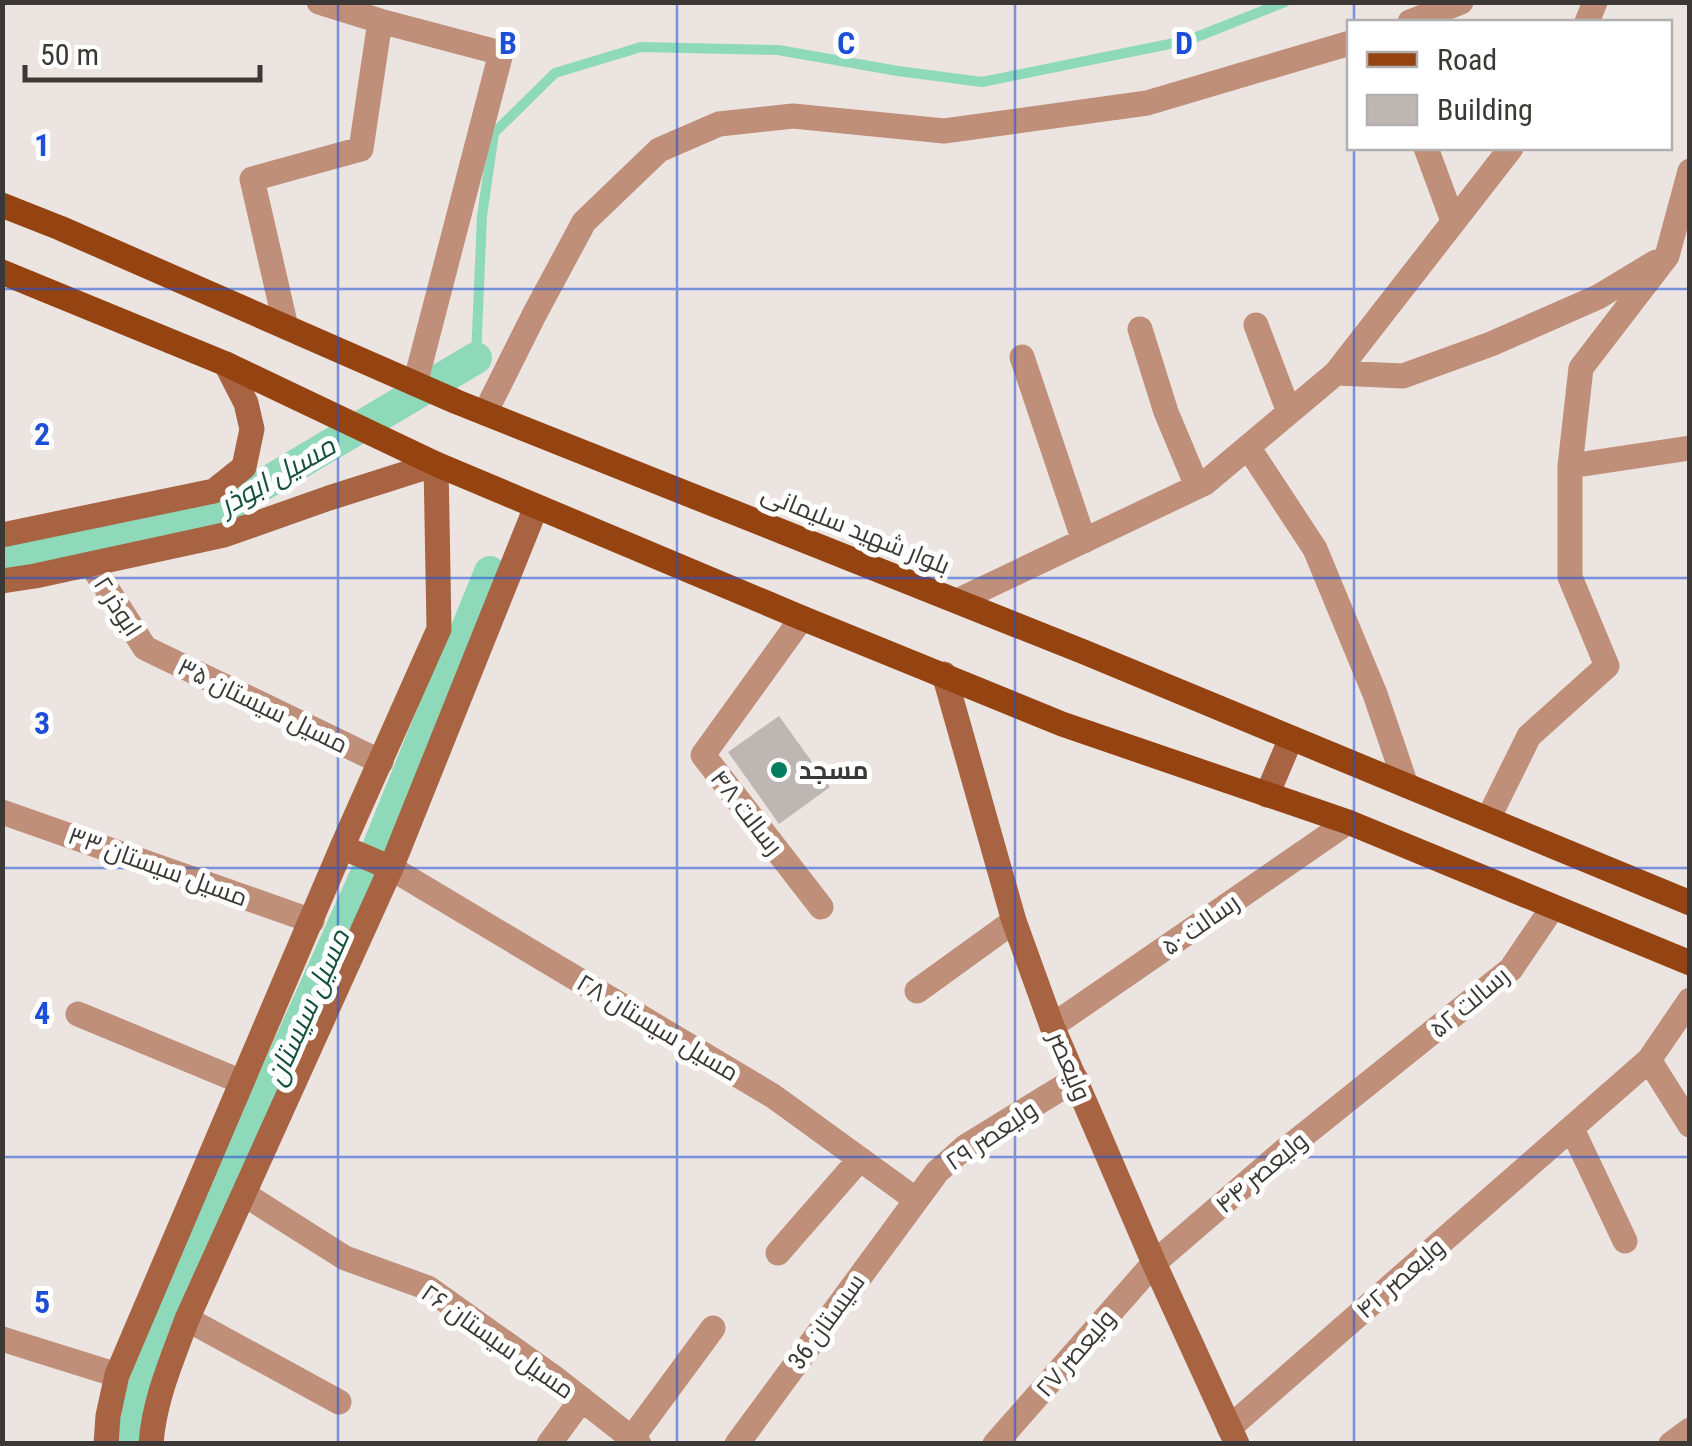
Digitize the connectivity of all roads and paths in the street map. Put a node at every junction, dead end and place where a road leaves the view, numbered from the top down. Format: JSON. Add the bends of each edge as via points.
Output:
{"nodes":[{"id":1,"x":319,"y":2,"type":"edge"},
{"id":2,"x":1461,"y":2,"type":"edge"},
{"id":3,"x":1415,"y":20,"type":"edge"},
{"id":4,"x":380,"y":22,"type":"junction"},
{"id":5,"x":1347,"y":44,"type":"edge"},
{"id":6,"x":1427,"y":150,"type":"edge"},
{"id":7,"x":1510,"y":150,"type":"edge"},
{"id":8,"x":1690,"y":171,"type":"edge"},
{"id":9,"x":2,"y":206,"type":"edge"},
{"id":10,"x":1453,"y":221,"type":"junction"},
{"id":11,"x":1667,"y":256,"type":"junction"},
{"id":12,"x":2,"y":272,"type":"edge"},
{"id":13,"x":1256,"y":325,"type":"dead end"},
{"id":14,"x":286,"y":327,"type":"junction"},
{"id":15,"x":1140,"y":328,"type":"dead end"},
{"id":16,"x":1022,"y":357,"type":"dead end"},
{"id":17,"x":226,"y":364,"type":"junction"},
{"id":18,"x":1336,"y":373,"type":"junction"},
{"id":19,"x":415,"y":384,"type":"junction"},
{"id":20,"x":1288,"y":412,"type":"junction"},
{"id":21,"x":485,"y":413,"type":"junction"},
{"id":22,"x":1248,"y":447,"type":"junction"},
{"id":23,"x":1690,"y":448,"type":"edge"},
{"id":24,"x":436,"y":464,"type":"junction"},
{"id":25,"x":1570,"y":466,"type":"junction"},
{"id":26,"x":1197,"y":486,"type":"junction"},
{"id":27,"x":536,"y":507,"type":"junction"},
{"id":28,"x":2,"y":535,"type":"edge"},
{"id":29,"x":1084,"y":540,"type":"junction"},
{"id":30,"x":91,"y":564,"type":"junction"},
{"id":31,"x":2,"y":581,"type":"edge"},
{"id":32,"x":957,"y":602,"type":"junction"},
{"id":33,"x":802,"y":618,"type":"junction"},
{"id":34,"x":145,"y":648,"type":"joint"},
{"id":35,"x":944,"y":674,"type":"junction"},
{"id":36,"x":1291,"y":738,"type":"junction"},
{"id":37,"x":382,"y":762,"type":"junction"},
{"id":38,"x":1406,"y":785,"type":"junction"},
{"id":39,"x":1267,"y":795,"type":"junction"},
{"id":40,"x":2,"y":812,"type":"edge"},
{"id":41,"x":1488,"y":819,"type":"junction"},
{"id":42,"x":1348,"y":822,"type":"junction"},
{"id":43,"x":342,"y":847,"type":"junction"},
{"id":44,"x":391,"y":868,"type":"junction"},
{"id":45,"x":1690,"y":904,"type":"edge"},
{"id":46,"x":821,"y":907,"type":"dead end"},
{"id":47,"x":1553,"y":907,"type":"junction"},
{"id":48,"x":312,"y":921,"type":"junction"},
{"id":49,"x":1014,"y":921,"type":"junction"},
{"id":50,"x":1690,"y":963,"type":"edge"},
{"id":51,"x":917,"y":991,"type":"dead end"},
{"id":52,"x":1690,"y":1000,"type":"edge"},
{"id":53,"x":78,"y":1014,"type":"dead end"},
{"id":54,"x":1052,"y":1026,"type":"junction"},
{"id":55,"x":1650,"y":1060,"type":"junction"},
{"id":56,"x":1076,"y":1079,"type":"junction"},
{"id":57,"x":242,"y":1082,"type":"junction"},
{"id":58,"x":1370,"y":1082,"type":"joint"},
{"id":59,"x":1690,"y":1125,"type":"edge"},
{"id":60,"x":1572,"y":1129,"type":"junction"},
{"id":61,"x":860,"y":1160,"type":"junction"},
{"id":62,"x":244,"y":1194,"type":"junction"},
{"id":63,"x":915,"y":1199,"type":"junction"},
{"id":64,"x":1625,"y":1241,"type":"dead end"},
{"id":65,"x":778,"y":1253,"type":"dead end"},
{"id":66,"x":1154,"y":1264,"type":"junction"},
{"id":67,"x":188,"y":1319,"type":"junction"},
{"id":68,"x":714,"y":1328,"type":"dead end"},
{"id":69,"x":2,"y":1339,"type":"edge"},
{"id":70,"x":117,"y":1376,"type":"junction"},
{"id":71,"x":582,"y":1399,"type":"junction"},
{"id":72,"x":340,"y":1402,"type":"dead end"},
{"id":73,"x":1690,"y":1430,"type":"edge"},
{"id":74,"x":1233,"y":1436,"type":"edge"},
{"id":75,"x":636,"y":1440,"type":"edge"},
{"id":76,"x":106,"y":1444,"type":"edge"},
{"id":77,"x":151,"y":1444,"type":"edge"},
{"id":78,"x":549,"y":1444,"type":"edge"},
{"id":79,"x":737,"y":1444,"type":"edge"},
{"id":80,"x":996,"y":1444,"type":"edge"},
{"id":81,"x":1671,"y":1444,"type":"edge"}],
"edges":[{"from":1,"to":4,"type":"street"},
{"from":2,"to":3,"type":"street"},
{"from":4,"to":14,"type":"street","via":[[361,149],[252,180]]},
{"from":4,"to":19,"type":"street","via":[[501,54]]},
{"from":5,"to":21,"type":"street","via":[[1146,104],[944,131],[794,116],[719,124],[659,150],[584,222]]},
{"from":6,"to":10,"type":"street"},
{"from":7,"to":10,"type":"street"},
{"from":8,"to":11,"type":"street"},
{"from":9,"to":14,"type":"main road","name":"بلوار شهید سلیمانی"},
{"from":10,"to":18,"type":"street"},
{"from":11,"to":18,"type":"street","via":[[1598,297],[1403,376]]},
{"from":11,"to":25,"type":"street","via":[[1581,368]]},
{"from":12,"to":17,"type":"main road"},
{"from":13,"to":20,"type":"street"},
{"from":14,"to":19,"type":"main road","name":"بلوار شهید سلیمانی"},
{"from":15,"to":26,"type":"street"},
{"from":16,"to":29,"type":"street"},
{"from":17,"to":24,"type":"main road"},
{"from":17,"to":28,"type":"street","via":[[252,429],[244,467],[214,491]]},
{"from":18,"to":20,"type":"street"},
{"from":19,"to":21,"type":"main road","name":"بلوار شهید سلیمانی"},
{"from":20,"to":22,"type":"street"},
{"from":21,"to":32,"type":"main road","name":"بلوار شهید سلیمانی"},
{"from":22,"to":26,"type":"street"},
{"from":22,"to":38,"type":"street","via":[[1315,549]]},
{"from":23,"to":25,"type":"street"},
{"from":24,"to":27,"type":"main road"},
{"from":24,"to":30,"type":"street","via":[[224,535]]},
{"from":24,"to":37,"type":"street","via":[[439,629]]},
{"from":25,"to":41,"type":"street","via":[[1570,577],[1607,666],[1530,736]]},
{"from":26,"to":29,"type":"street"},
{"from":27,"to":33,"type":"main road"},
{"from":27,"to":44,"type":"street"},
{"from":29,"to":32,"type":"street"},
{"from":30,"to":31,"type":"street"},
{"from":30,"to":34,"type":"street","name":"ابوذر ۲"},
{"from":32,"to":36,"type":"main road","name":"بلوار شهید سلیمانی"},
{"from":33,"to":35,"type":"main road"},
{"from":33,"to":46,"type":"street","name":"رسالت ۴۸","via":[[703,755]]},
{"from":34,"to":37,"type":"street","name":"مسیل سیستان ۳۵"},
{"from":35,"to":39,"type":"main road","via":[[1062,724]]},
{"from":35,"to":49,"type":"street","name":"ولیعصر"},
{"from":36,"to":38,"type":"main road","name":"بلوار شهید سلیمانی"},
{"from":36,"to":39,"type":"street"},
{"from":37,"to":43,"type":"street"},
{"from":38,"to":41,"type":"main road","name":"بلوار شهید سلیمانی"},
{"from":39,"to":42,"type":"main road"},
{"from":40,"to":48,"type":"street","name":"مسیل سیستان ۳۳"},
{"from":41,"to":45,"type":"main road","name":"بلوار شهید سلیمانی"},
{"from":42,"to":47,"type":"main road"},
{"from":42,"to":54,"type":"street","name":"رسالت ۵۰"},
{"from":43,"to":44,"type":"street"},
{"from":43,"to":48,"type":"street"},
{"from":44,"to":61,"type":"street","name":"مسیل سیستان ۲۸","via":[[774,1096]]},
{"from":44,"to":62,"type":"street"},
{"from":47,"to":50,"type":"main road"},
{"from":47,"to":58,"type":"street","name":"رسالت ۵۲","via":[[1511,969]]},
{"from":48,"to":57,"type":"street"},
{"from":49,"to":51,"type":"street"},
{"from":49,"to":54,"type":"street","name":"ولیعصر"},
{"from":52,"to":55,"type":"street","name":"ولیعصر ۴۲"},
{"from":53,"to":57,"type":"street"},
{"from":54,"to":56,"type":"street","name":"ولیعصر"},
{"from":55,"to":59,"type":"street"},
{"from":55,"to":60,"type":"street","name":"ولیعصر ۴۲"},
{"from":56,"to":63,"type":"street","name":"ولیعصر ۲۹","via":[[965,1147]]},
{"from":56,"to":66,"type":"street","name":"ولیعصر"},
{"from":57,"to":70,"type":"street"},
{"from":58,"to":66,"type":"street","name":"ولیعصر ۴۴"},
{"from":60,"to":64,"type":"street"},
{"from":60,"to":74,"type":"street","name":"ولیعصر ۴۲"},
{"from":61,"to":63,"type":"street","name":"مسیل سیستان ۲۸"},
{"from":61,"to":65,"type":"street"},
{"from":62,"to":67,"type":"street"},
{"from":62,"to":71,"type":"street","name":"مسیل سیستان ۲۶","via":[[345,1258],[428,1288]]},
{"from":63,"to":79,"type":"street","name":"سیستان 36"},
{"from":66,"to":74,"type":"street","name":"ولیعصر"},
{"from":66,"to":80,"type":"street","name":"ولیعصر ۲۷"},
{"from":67,"to":72,"type":"street"},
{"from":67,"to":77,"type":"street","via":[[165,1376]]},
{"from":68,"to":75,"type":"street"},
{"from":69,"to":70,"type":"street"},
{"from":70,"to":76,"type":"street"},
{"from":71,"to":75,"type":"street","name":"مسیل سیستان ۲۶"},
{"from":71,"to":78,"type":"street"},
{"from":73,"to":81,"type":"street"}]}
